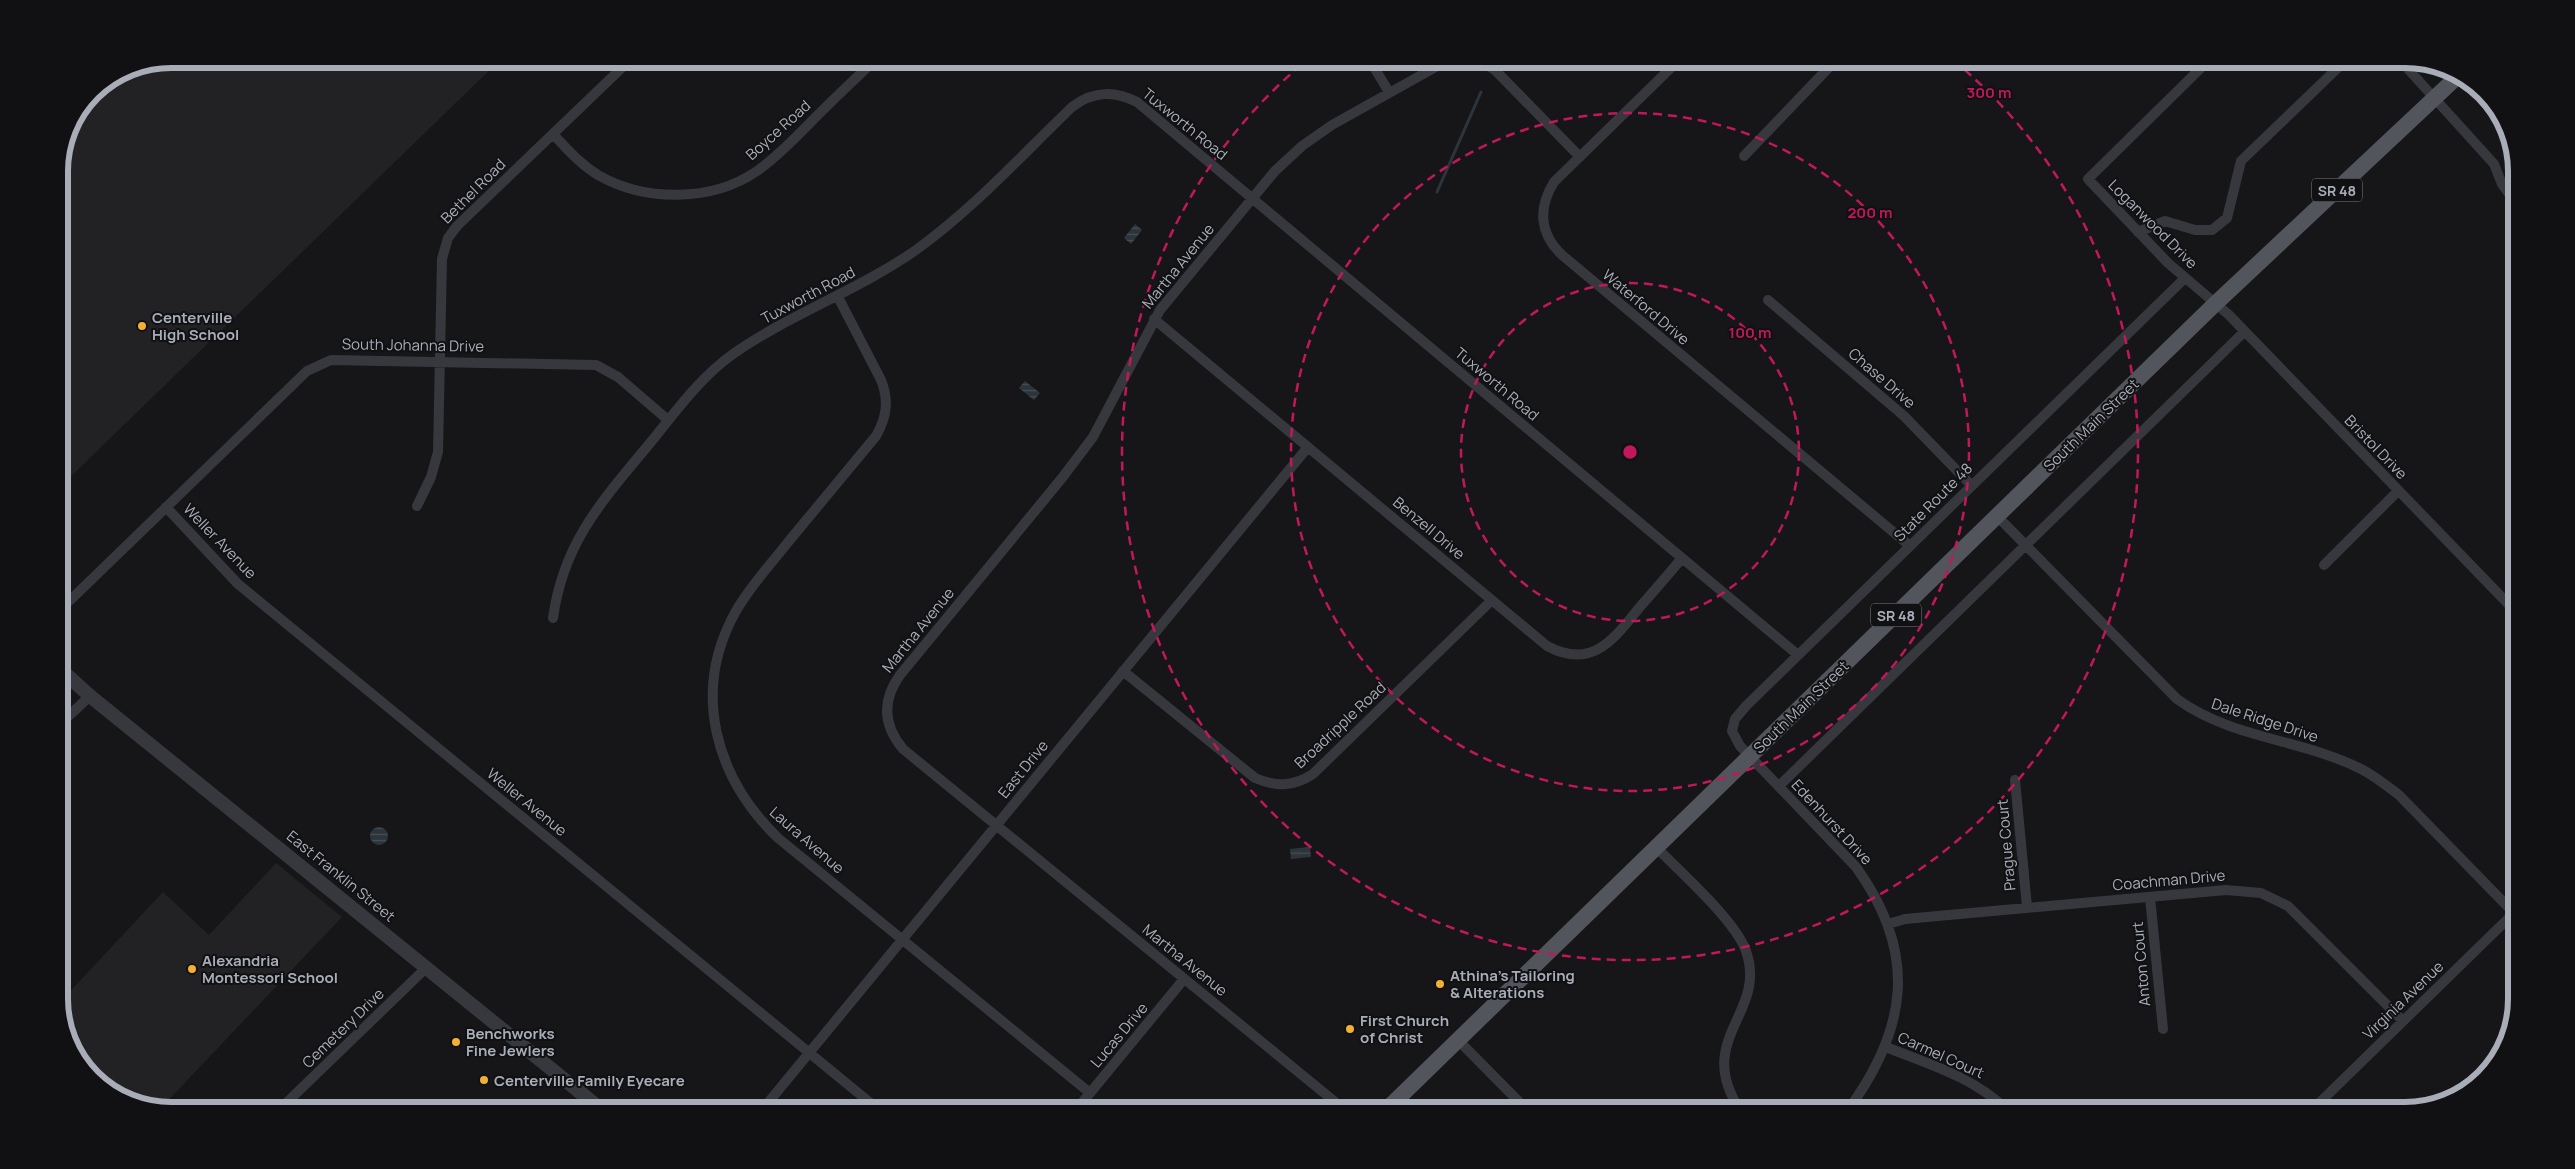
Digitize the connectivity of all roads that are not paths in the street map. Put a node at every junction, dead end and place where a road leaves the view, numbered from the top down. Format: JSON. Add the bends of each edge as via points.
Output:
{"nodes":[{"id":1,"x":622,"y":68,"type":"edge"},
{"id":2,"x":867,"y":68,"type":"edge"},
{"id":3,"x":1374,"y":68,"type":"edge"},
{"id":4,"x":1433,"y":68,"type":"edge"},
{"id":5,"x":1492,"y":68,"type":"edge"},
{"id":6,"x":1671,"y":68,"type":"edge"},
{"id":7,"x":1828,"y":68,"type":"edge"},
{"id":8,"x":2201,"y":68,"type":"edge"},
{"id":9,"x":2338,"y":68,"type":"edge"},
{"id":10,"x":2408,"y":68,"type":"edge"},
{"id":11,"x":2454,"y":80,"type":"edge"},
{"id":12,"x":1389,"y":92,"type":"junction"},
{"id":13,"x":2436,"y":97,"type":"junction"},
{"id":14,"x":553,"y":134,"type":"junction"},
{"id":15,"x":1744,"y":156,"type":"dead end"},
{"id":16,"x":1580,"y":157,"type":"junction"},
{"id":17,"x":2507,"y":191,"type":"edge"},
{"id":18,"x":1252,"y":198,"type":"junction"},
{"id":19,"x":2138,"y":232,"type":"junction"},
{"id":20,"x":2185,"y":278,"type":"junction"},
{"id":21,"x":838,"y":297,"type":"junction"},
{"id":22,"x":1768,"y":300,"type":"dead end"},
{"id":23,"x":2215,"y":304,"type":"junction"},
{"id":24,"x":1154,"y":319,"type":"junction"},
{"id":25,"x":2244,"y":332,"type":"junction"},
{"id":26,"x":440,"y":360,"type":"junction"},
{"id":27,"x":668,"y":420,"type":"junction"},
{"id":28,"x":1308,"y":447,"type":"junction"},
{"id":29,"x":1971,"y":485,"type":"junction"},
{"id":30,"x":2398,"y":491,"type":"junction"},
{"id":31,"x":417,"y":506,"type":"dead end"},
{"id":32,"x":166,"y":507,"type":"junction"},
{"id":33,"x":1997,"y":516,"type":"junction"},
{"id":34,"x":1910,"y":546,"type":"junction"},
{"id":35,"x":2026,"y":546,"type":"junction"},
{"id":36,"x":1682,"y":558,"type":"junction"},
{"id":37,"x":2324,"y":565,"type":"dead end"},
{"id":38,"x":1492,"y":600,"type":"junction"},
{"id":39,"x":68,"y":602,"type":"edge"},
{"id":40,"x":2508,"y":603,"type":"edge"},
{"id":41,"x":553,"y":618,"type":"dead end"},
{"id":42,"x":1798,"y":655,"type":"junction"},
{"id":43,"x":1123,"y":671,"type":"junction"},
{"id":44,"x":68,"y":676,"type":"edge"},
{"id":45,"x":90,"y":696,"type":"junction"},
{"id":46,"x":68,"y":717,"type":"edge"},
{"id":47,"x":1750,"y":756,"type":"junction"},
{"id":48,"x":2015,"y":780,"type":"dead end"},
{"id":49,"x":1778,"y":786,"type":"junction"},
{"id":50,"x":996,"y":826,"type":"junction"},
{"id":51,"x":1656,"y":848,"type":"junction"},
{"id":52,"x":2150,"y":897,"type":"junction"},
{"id":53,"x":2508,"y":905,"type":"edge"},
{"id":54,"x":2027,"y":907,"type":"junction"},
{"id":55,"x":2508,"y":919,"type":"edge"},
{"id":56,"x":1888,"y":924,"type":"junction"},
{"id":57,"x":902,"y":940,"type":"junction"},
{"id":58,"x":427,"y":967,"type":"junction"},
{"id":59,"x":1184,"y":979,"type":"junction"},
{"id":60,"x":2403,"y":1021,"type":"junction"},
{"id":61,"x":2162,"y":1029,"type":"dead end"},
{"id":62,"x":1458,"y":1040,"type":"junction"},
{"id":63,"x":1886,"y":1047,"type":"junction"},
{"id":64,"x":810,"y":1053,"type":"junction"},
{"id":65,"x":1090,"y":1093,"type":"junction"},
{"id":66,"x":287,"y":1102,"type":"edge"},
{"id":67,"x":592,"y":1102,"type":"edge"},
{"id":68,"x":769,"y":1102,"type":"edge"},
{"id":69,"x":869,"y":1102,"type":"edge"},
{"id":70,"x":1083,"y":1102,"type":"edge"},
{"id":71,"x":1334,"y":1102,"type":"edge"},
{"id":72,"x":1394,"y":1102,"type":"edge"},
{"id":73,"x":1519,"y":1102,"type":"edge"},
{"id":74,"x":1736,"y":1102,"type":"edge"},
{"id":75,"x":1854,"y":1102,"type":"edge"},
{"id":76,"x":1998,"y":1102,"type":"edge"},
{"id":77,"x":2320,"y":1102,"type":"edge"}],
"edges":[{"from":1,"to":14,"type":"street","name":"Bethel Road"},
{"from":2,"to":14,"type":"street","name":"Boyce Road","via":[[758,170],[705,191],[670,194],[626,187],[596,174]]},
{"from":3,"to":12,"type":"street"},
{"from":4,"to":12,"type":"street","name":"Martha Avenue"},
{"from":5,"to":16,"type":"street"},
{"from":6,"to":16,"type":"street","name":"Waterford Drive"},
{"from":7,"to":15,"type":"street"},
{"from":8,"to":19,"type":"street","name":"Loganwood Drive","via":[[2088,180]]},
{"from":9,"to":19,"type":"street","via":[[2241,161],[2227,218],[2212,230],[2195,230],[2165,221]]},
{"from":10,"to":13,"type":"street"},
{"from":11,"to":13,"type":"main road","number":"SR 48"},
{"from":12,"to":18,"type":"street","name":"Martha Avenue","via":[[1302,146]]},
{"from":13,"to":17,"type":"street","via":[[2494,164]]},
{"from":13,"to":23,"type":"main road","number":"SR 48"},
{"from":14,"to":26,"type":"street","name":"Bethel Road","via":[[448,238],[442,259]]},
{"from":16,"to":34,"type":"street","name":"Waterford Drive","via":[[1554,182],[1544,204],[1543,225],[1553,246]]},
{"from":18,"to":21,"type":"street","name":"Tuxworth Road","via":[[1137,102],[1115,94],[1092,95],[1072,107],[940,231],[894,264]]},
{"from":18,"to":24,"type":"street","name":"Martha Avenue"},
{"from":18,"to":36,"type":"street","name":"Tuxworth Road"},
{"from":19,"to":20,"type":"street","name":"Loganwood Drive"},
{"from":20,"to":23,"type":"street","name":"Loganwood Drive"},
{"from":20,"to":29,"type":"street","name":"State Route 48"},
{"from":21,"to":27,"type":"street","name":"Tuxworth Road","via":[[731,355],[696,387]]},
{"from":21,"to":57,"type":"street","name":"Laura Avenue","via":[[885,389],[882,425],[748,591],[721,646],[714,676],[713,714],[716,734],[729,771],[752,810],[778,838]]},
{"from":22,"to":29,"type":"street","name":"Chase Drive","via":[[1904,416]]},
{"from":23,"to":25,"type":"street","name":"Bristol Drive"},
{"from":23,"to":33,"type":"main road","name":"South Main Street","number":"SR 48"},
{"from":24,"to":28,"type":"street","name":"Benzell Drive"},
{"from":24,"to":50,"type":"street","name":"Martha Avenue","via":[[1093,437],[900,675],[889,693],[887,718],[897,742]]},
{"from":25,"to":30,"type":"street","name":"Bristol Drive"},
{"from":25,"to":35,"type":"street"},
{"from":26,"to":27,"type":"street","name":"South Johanna Drive","via":[[596,365],[618,377]]},
{"from":26,"to":31,"type":"street","name":"Bethel Road","via":[[438,452],[431,477]]},
{"from":26,"to":32,"type":"street","name":"South Johanna Drive","via":[[336,359],[317,365]]},
{"from":27,"to":41,"type":"street","name":"Tuxworth Road","via":[[595,509],[582,530],[560,583]]},
{"from":28,"to":38,"type":"street","name":"Benzell Drive"},
{"from":28,"to":43,"type":"street","name":"East Drive"},
{"from":29,"to":34,"type":"street","name":"State Route 48"},
{"from":30,"to":37,"type":"street"},
{"from":30,"to":40,"type":"street","name":"Bristol Drive"},
{"from":32,"to":39,"type":"street","name":"South Johanna Drive"},
{"from":32,"to":64,"type":"street","name":"Weller Avenue","via":[[238,584]]},
{"from":33,"to":35,"type":"street","name":"Dale Ridge Drive"},
{"from":33,"to":47,"type":"main road","name":"South Main Street","number":"SR 48"},
{"from":34,"to":42,"type":"street","name":"State Route 48"},
{"from":35,"to":49,"type":"street"},
{"from":35,"to":53,"type":"street","name":"Dale Ridge Drive","via":[[2177,699],[2210,720],[2346,763],[2382,782],[2399,795]]},
{"from":36,"to":38,"type":"street","name":"Benzell Drive","via":[[1608,644],[1588,654],[1567,654],[1547,646]]},
{"from":36,"to":42,"type":"street","name":"Tuxworth Road"},
{"from":38,"to":43,"type":"street","name":"Broadripple Road","via":[[1313,774],[1290,784],[1267,783],[1255,778]]},
{"from":42,"to":47,"type":"street","name":"State Route 48","via":[[1735,720],[1732,731],[1735,739]]},
{"from":43,"to":50,"type":"street","name":"East Drive"},
{"from":44,"to":45,"type":"street","name":"East Franklin Street"},
{"from":45,"to":46,"type":"street"},
{"from":45,"to":58,"type":"street","name":"East Franklin Street"},
{"from":47,"to":49,"type":"street","name":"Edenhurst Drive"},
{"from":47,"to":51,"type":"main road","name":"South Main Street","number":"SR 48"},
{"from":48,"to":54,"type":"street","name":"Prague Court"},
{"from":49,"to":56,"type":"street","name":"Edenhurst Drive","via":[[1856,867],[1870,886]]},
{"from":50,"to":57,"type":"street","name":"East Drive"},
{"from":50,"to":59,"type":"street","name":"Martha Avenue"},
{"from":51,"to":62,"type":"main road","name":"South Main Street","number":"SR 48"},
{"from":51,"to":74,"type":"street","via":[[1732,926],[1746,952],[1749,990],[1730,1032],[1724,1060],[1727,1086]]},
{"from":52,"to":54,"type":"street","name":"Coachman Drive"},
{"from":52,"to":60,"type":"street","name":"Coachman Drive","via":[[2246,890],[2277,900],[2306,922]]},
{"from":52,"to":61,"type":"street","name":"Anton Court"},
{"from":54,"to":56,"type":"street","name":"Coachman Drive","via":[[1905,919]]},
{"from":55,"to":60,"type":"street","name":"Virginia Avenue"},
{"from":56,"to":63,"type":"street","name":"Edenhurst Drive","via":[[1897,965],[1897,989]]},
{"from":57,"to":64,"type":"street","name":"East Drive"},
{"from":57,"to":65,"type":"street","name":"Laura Avenue"},
{"from":58,"to":66,"type":"street","name":"Cemetery Drive"},
{"from":58,"to":67,"type":"street","name":"East Franklin Street"},
{"from":59,"to":65,"type":"street","name":"Lucas Drive"},
{"from":59,"to":71,"type":"street","name":"Martha Avenue"},
{"from":60,"to":77,"type":"street","name":"Virginia Avenue"},
{"from":62,"to":72,"type":"main road","name":"South Main Street","number":"SR 48"},
{"from":62,"to":73,"type":"street"},
{"from":63,"to":75,"type":"street","name":"Edenhurst Drive"},
{"from":63,"to":76,"type":"street","name":"Carmel Court","via":[[1966,1080]]},
{"from":64,"to":68,"type":"street","name":"East Drive"},
{"from":64,"to":69,"type":"street","name":"Weller Avenue"},
{"from":65,"to":70,"type":"street","name":"Lucas Drive"}]}
